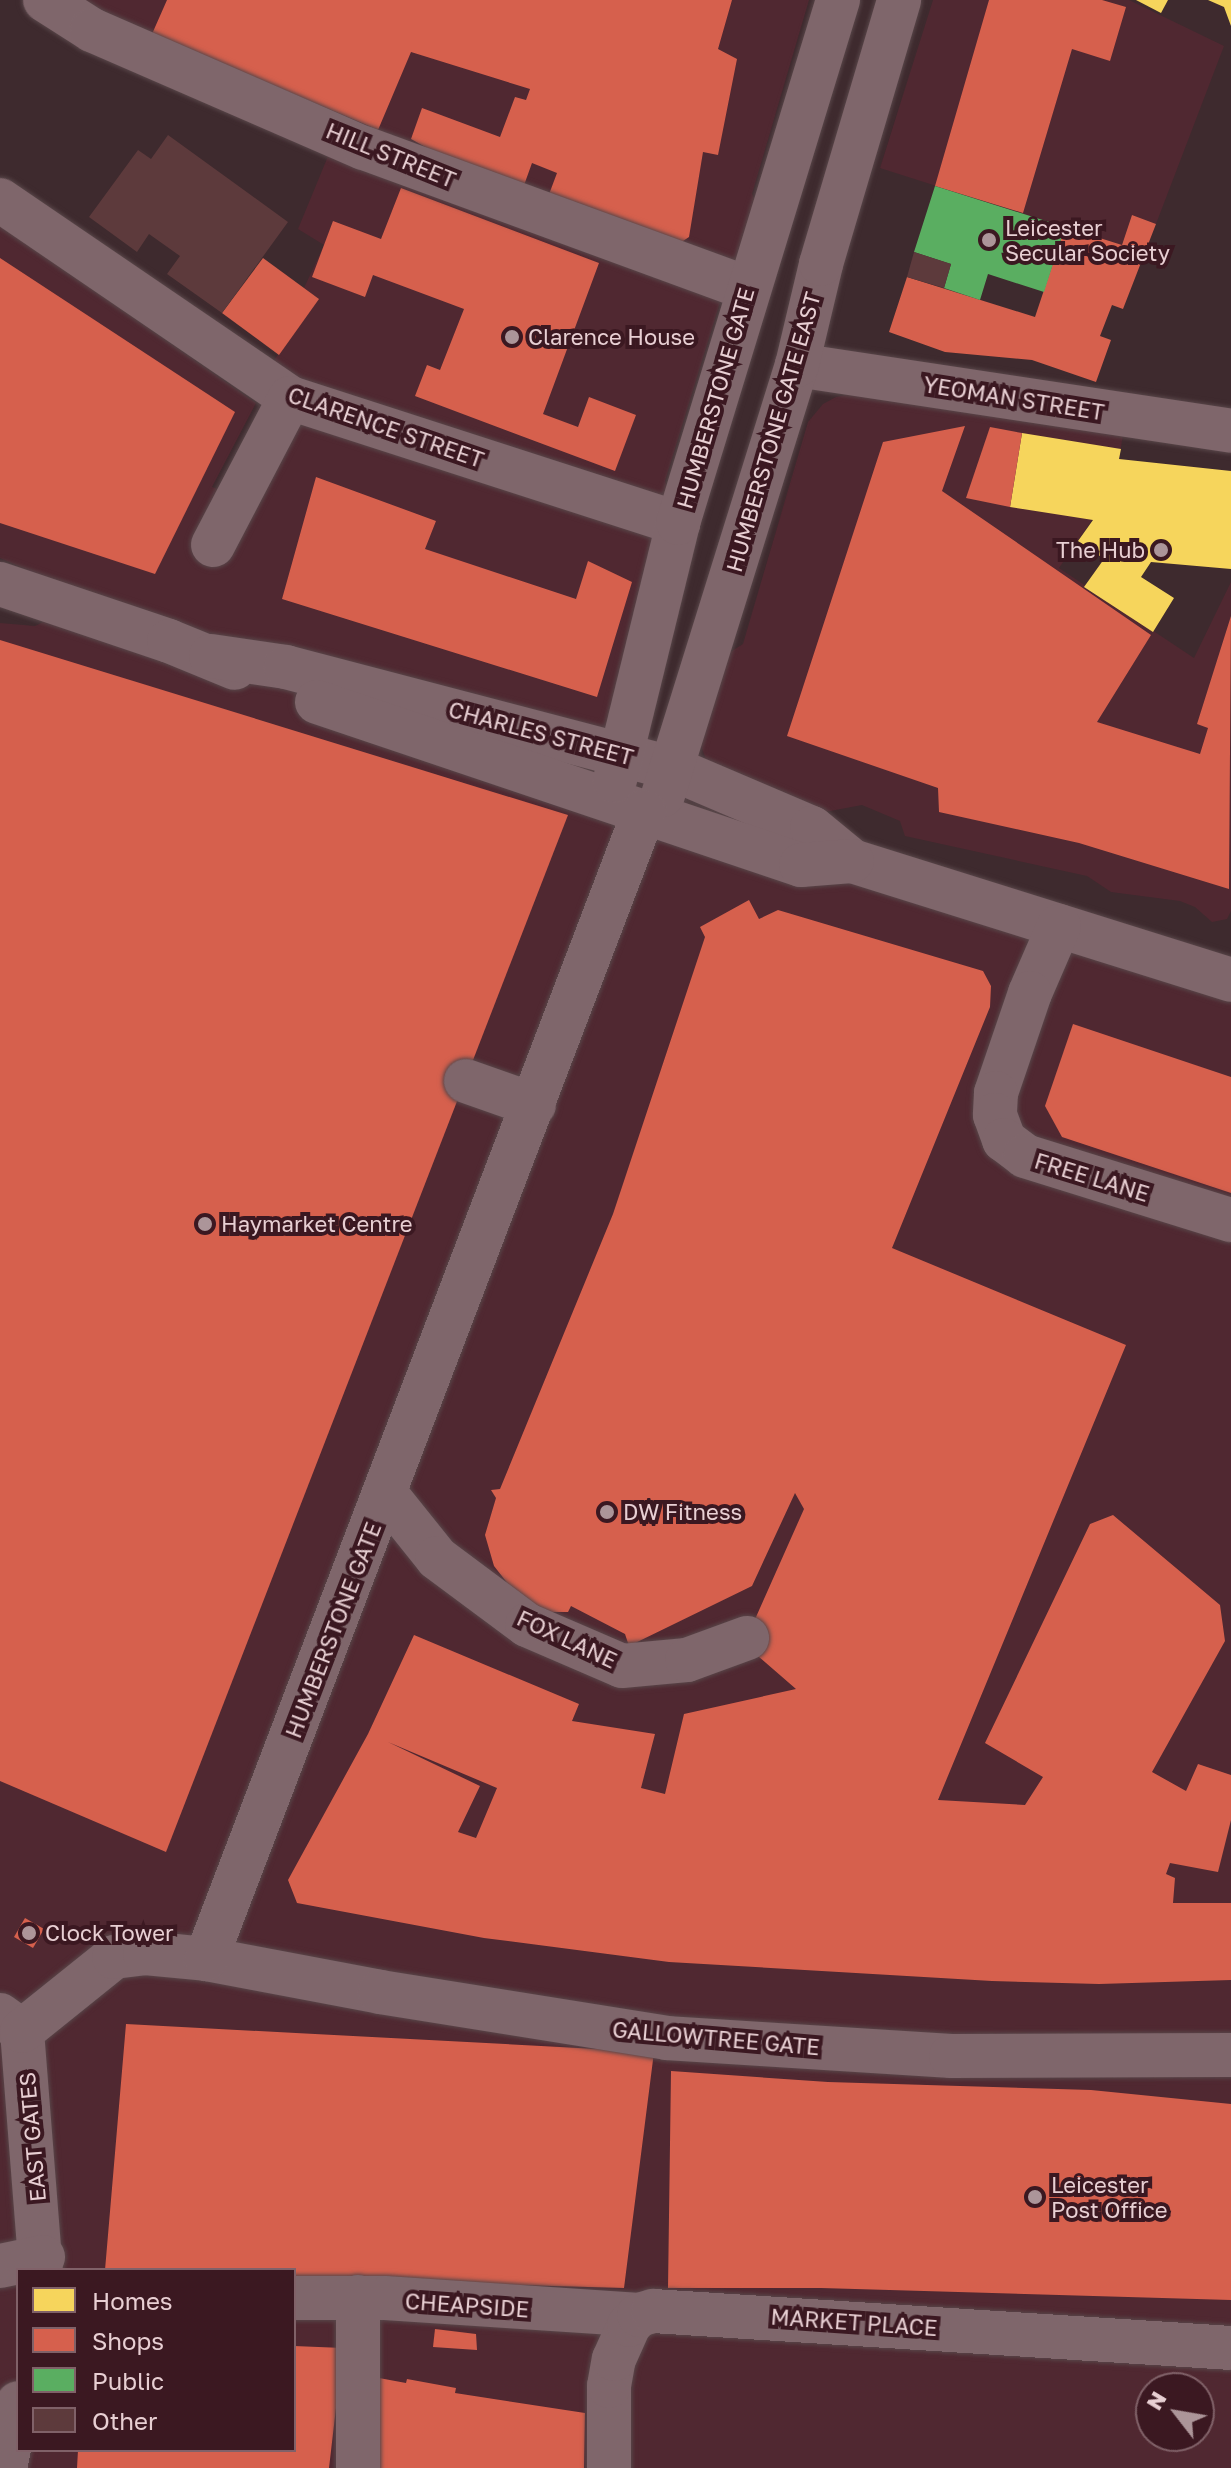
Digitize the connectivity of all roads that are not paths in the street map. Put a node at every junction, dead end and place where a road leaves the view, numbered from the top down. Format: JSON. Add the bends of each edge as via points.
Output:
{"nodes":[{"id":1,"x":45,"y":0,"type":"edge"},
{"id":2,"x":838,"y":0,"type":"edge"},
{"id":3,"x":899,"y":0,"type":"edge"},
{"id":4,"x":0,"y":200,"type":"edge"},
{"id":5,"x":747,"y":288,"type":"junction"},
{"id":6,"x":797,"y":365,"type":"junction"},
{"id":7,"x":290,"y":398,"type":"junction"},
{"id":8,"x":1231,"y":431,"type":"edge"},
{"id":9,"x":678,"y":523,"type":"junction"},
{"id":10,"x":213,"y":545,"type":"dead end"},
{"id":11,"x":0,"y":584,"type":"edge"},
{"id":12,"x":211,"y":656,"type":"junction"},
{"id":13,"x":624,"y":753,"type":"junction"},
{"id":14,"x":671,"y":768,"type":"junction"},
{"id":15,"x":636,"y":810,"type":"junction"},
{"id":16,"x":852,"y":861,"type":"junction"},
{"id":17,"x":1059,"y":926,"type":"junction"},
{"id":18,"x":1230,"y":976,"type":"edge"},
{"id":19,"x":466,"y":1081,"type":"dead end"},
{"id":20,"x":534,"y":1105,"type":"junction"},
{"id":21,"x":1231,"y":1220,"type":"edge"},
{"id":22,"x":385,"y":1493,"type":"junction"},
{"id":23,"x":747,"y":1638,"type":"dead end"},
{"id":24,"x":206,"y":1959,"type":"junction"},
{"id":25,"x":11,"y":2023,"type":"edge"},
{"id":26,"x":1231,"y":2055,"type":"edge"},
{"id":27,"x":42,"y":2264,"type":"edge"},
{"id":28,"x":0,"y":2266,"type":"edge"},
{"id":29,"x":296,"y":2298,"type":"edge"},
{"id":30,"x":384,"y":2299,"type":"junction"},
{"id":31,"x":639,"y":2315,"type":"junction"},
{"id":32,"x":1231,"y":2348,"type":"edge"},
{"id":33,"x":16,"y":2414,"type":"edge"},
{"id":34,"x":6,"y":2468,"type":"edge"},
{"id":35,"x":358,"y":2468,"type":"edge"},
{"id":36,"x":609,"y":2468,"type":"edge"}],
"edges":[{"from":1,"to":5,"type":"street","name":"HILL STREET","via":[[92,30],[364,148]]},
{"from":2,"to":5,"type":"street","name":"HUMBERSTONE GATE"},
{"from":3,"to":6,"type":"street","name":"HUMBERSTONE GATE EAST","via":[[821,264]]},
{"from":4,"to":7,"type":"street","name":"CLARENCE STREET"},
{"from":5,"to":9,"type":"street","name":"HUMBERSTONE GATE"},
{"from":6,"to":8,"type":"street","name":"YEOMAN STREET"},
{"from":6,"to":14,"type":"street","name":"HUMBERSTONE GATE EAST"},
{"from":7,"to":9,"type":"street","name":"CLARENCE STREET"},
{"from":7,"to":10,"type":"street"},
{"from":9,"to":13,"type":"street","name":"HUMBERSTONE GATE"},
{"from":11,"to":12,"type":"street","name":"CHARLES STREET"},
{"from":12,"to":13,"type":"street","name":"CHARLES STREET","via":[[286,667]]},
{"from":12,"to":15,"type":"street","name":"CHARLES STREET","via":[[283,691]]},
{"from":13,"to":14,"type":"street","name":"CHARLES STREET"},
{"from":13,"to":15,"type":"street","name":"HUMBERSTONE GATE"},
{"from":14,"to":15,"type":"street","name":"HUMBERSTONE GATE EAST"},
{"from":14,"to":16,"type":"street","name":"CHARLES STREET","via":[[812,828]]},
{"from":15,"to":16,"type":"street","name":"CHARLES STREET","via":[[801,865]]},
{"from":15,"to":20,"type":"street","name":"HUMBERSTONE GATE"},
{"from":16,"to":17,"type":"street","name":"CHARLES STREET"},
{"from":17,"to":18,"type":"street","name":"CHARLES STREET"},
{"from":17,"to":21,"type":"street","name":"FREE LANE","via":[[996,1093],[995,1115],[1004,1140],[1025,1156]]},
{"from":19,"to":20,"type":"street"},
{"from":20,"to":22,"type":"street","name":"HUMBERSTONE GATE"},
{"from":22,"to":23,"type":"street","name":"FOX LANE","via":[[437,1558],[527,1625],[622,1666],[687,1660]]},
{"from":22,"to":24,"type":"street","name":"HUMBERSTONE GATE"},
{"from":24,"to":25,"type":"street","via":[[145,1953],[114,1957]]},
{"from":24,"to":26,"type":"street","name":"GALLOWTREE GATE","via":[[666,2038],[951,2056]]},
{"from":25,"to":27,"type":"street","name":"EAST GATES"},
{"from":27,"to":28,"type":"street"},
{"from":29,"to":30,"type":"street","name":"CHEAPSIDE"},
{"from":30,"to":31,"type":"street","name":"CHEAPSIDE"},
{"from":30,"to":35,"type":"street"},
{"from":31,"to":32,"type":"street","name":"MARKET PLACE","via":[[665,2310]]},
{"from":31,"to":36,"type":"street","via":[[614,2359]]},
{"from":33,"to":34,"type":"street"}]}
